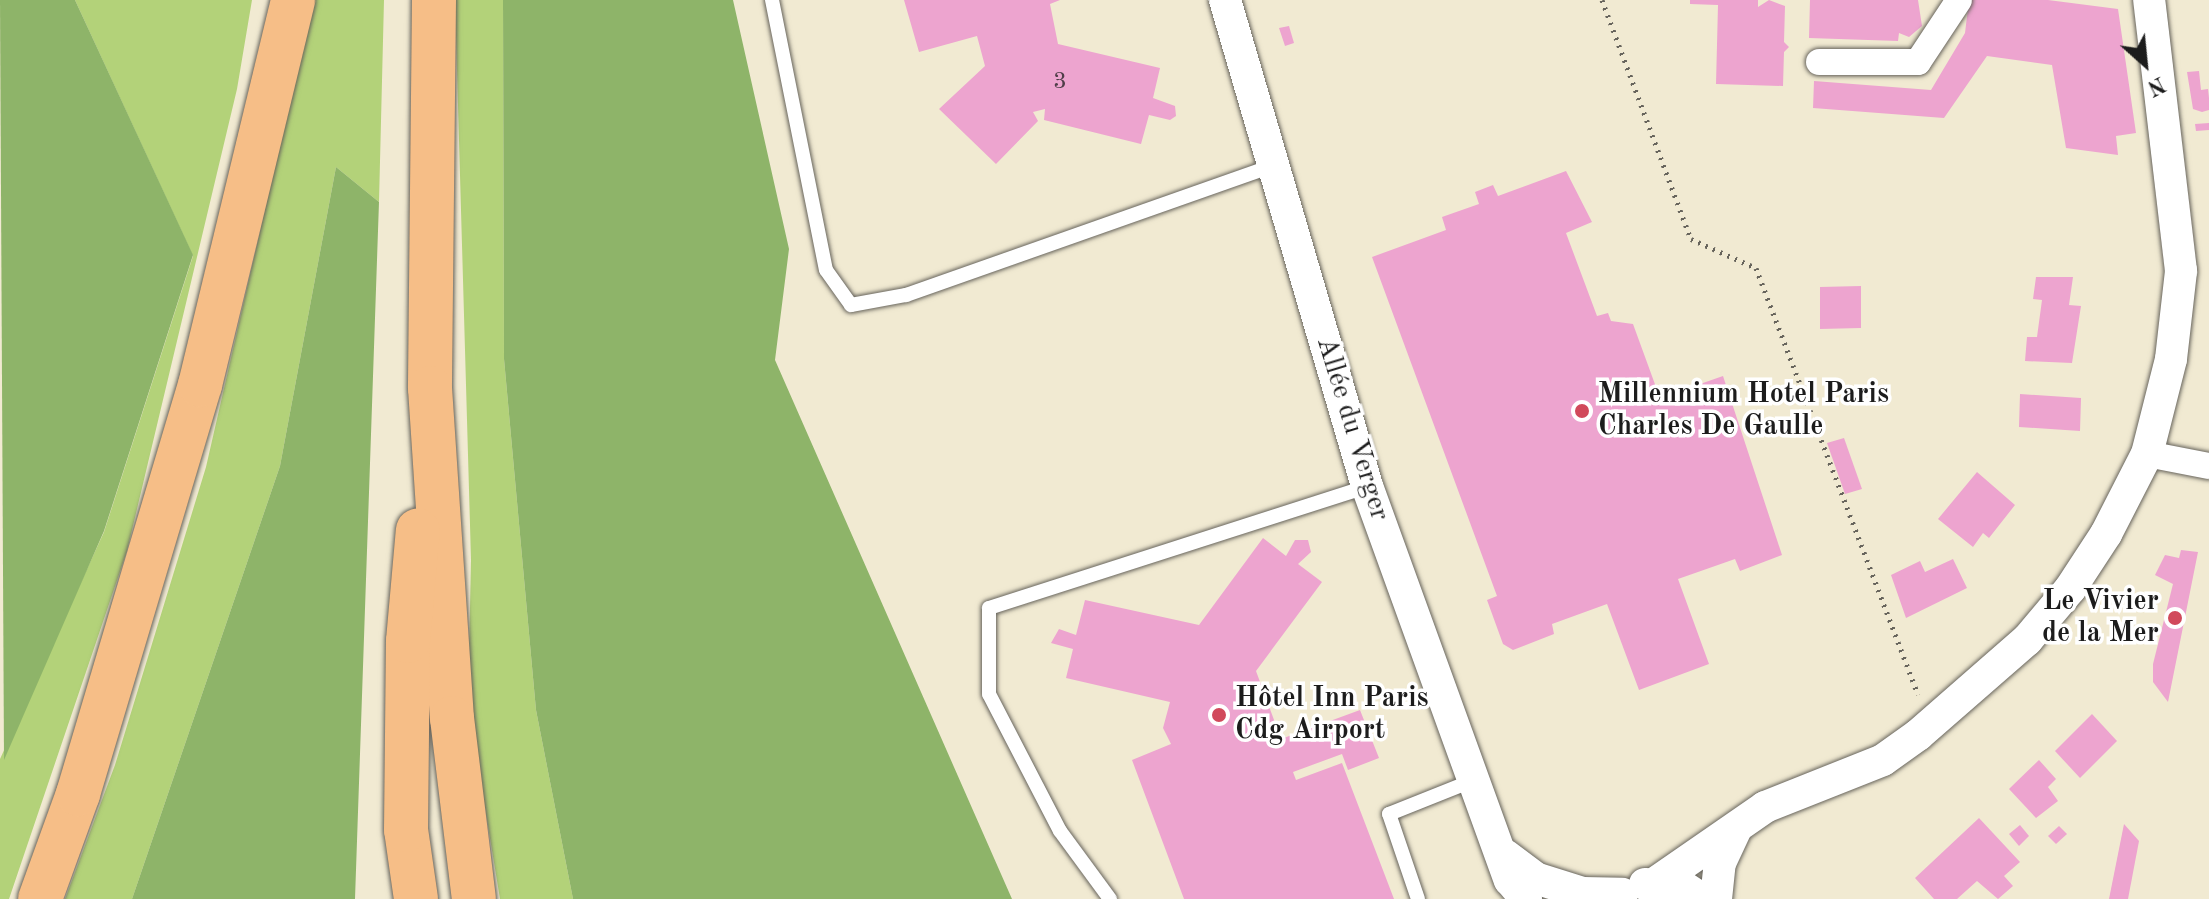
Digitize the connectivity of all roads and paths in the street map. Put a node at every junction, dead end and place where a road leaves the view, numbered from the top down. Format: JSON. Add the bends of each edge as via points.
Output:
{"nodes":[{"id":1,"x":293,"y":0,"type":"edge"},
{"id":2,"x":434,"y":0,"type":"edge"},
{"id":3,"x":772,"y":0,"type":"edge"},
{"id":4,"x":1225,"y":0,"type":"edge"},
{"id":5,"x":1602,"y":0,"type":"edge"},
{"id":6,"x":1959,"y":0,"type":"edge"},
{"id":7,"x":2149,"y":0,"type":"edge"},
{"id":8,"x":1819,"y":62,"type":"dead end"},
{"id":9,"x":1273,"y":166,"type":"junction"},
{"id":10,"x":430,"y":388,"type":"junction"},
{"id":11,"x":2147,"y":454,"type":"junction"},
{"id":12,"x":2209,"y":466,"type":"edge"},
{"id":13,"x":1367,"y":486,"type":"junction"},
{"id":14,"x":1933,"y":723,"type":"junction"},
{"id":15,"x":1472,"y":781,"type":"junction"},
{"id":16,"x":1737,"y":826,"type":"junction"},
{"id":17,"x":1499,"y":850,"type":"junction"},
{"id":18,"x":1654,"y":884,"type":"junction"},
{"id":19,"x":1619,"y":896,"type":"edge"},
{"id":20,"x":40,"y":899,"type":"edge"},
{"id":21,"x":416,"y":899,"type":"edge"},
{"id":22,"x":474,"y":899,"type":"edge"},
{"id":23,"x":1110,"y":899,"type":"edge"},
{"id":24,"x":1418,"y":899,"type":"edge"},
{"id":25,"x":1526,"y":899,"type":"edge"},
{"id":26,"x":1702,"y":899,"type":"edge"},
{"id":27,"x":1716,"y":899,"type":"edge"}],
"edges":[{"from":1,"to":20,"type":"highway","via":[[200,385],[78,794]]},
{"from":2,"to":10,"type":"highway"},
{"from":3,"to":9,"type":"lane","via":[[826,270],[851,305],[906,295]]},
{"from":4,"to":9,"type":"street","name":"Allée du Verger"},
{"from":5,"to":14,"type":"path","via":[[1691,239],[1756,268],[1911,681]]},
{"from":6,"to":8,"type":"street","via":[[1918,62]]},
{"from":7,"to":11,"type":"street","via":[[2181,271],[2171,359]]},
{"from":9,"to":13,"type":"street","name":"Allée du Verger"},
{"from":10,"to":21,"type":"highway","via":[[408,641],[406,830]]},
{"from":10,"to":22,"type":"highway","via":[[452,718]]},
{"from":11,"to":12,"type":"street"},
{"from":11,"to":14,"type":"street","via":[[2070,589],[2027,640]]},
{"from":13,"to":15,"type":"street","name":"Allée du Verger"},
{"from":13,"to":23,"type":"lane","via":[[989,608],[989,694],[1060,831]]},
{"from":14,"to":16,"type":"street","via":[[1883,760],[1797,791]]},
{"from":15,"to":17,"type":"street","name":"Allée du Verger"},
{"from":15,"to":24,"type":"lane","via":[[1389,814]]},
{"from":16,"to":18,"type":"street"},
{"from":16,"to":27,"type":"street","via":[[1720,863]]},
{"from":17,"to":19,"type":"street","via":[[1535,878],[1583,893]]},
{"from":17,"to":25,"type":"street","name":"Allée du Verger","via":[[1510,880]]},
{"from":18,"to":19,"type":"street"},
{"from":18,"to":26,"type":"street","via":[[1685,888]]}]}
